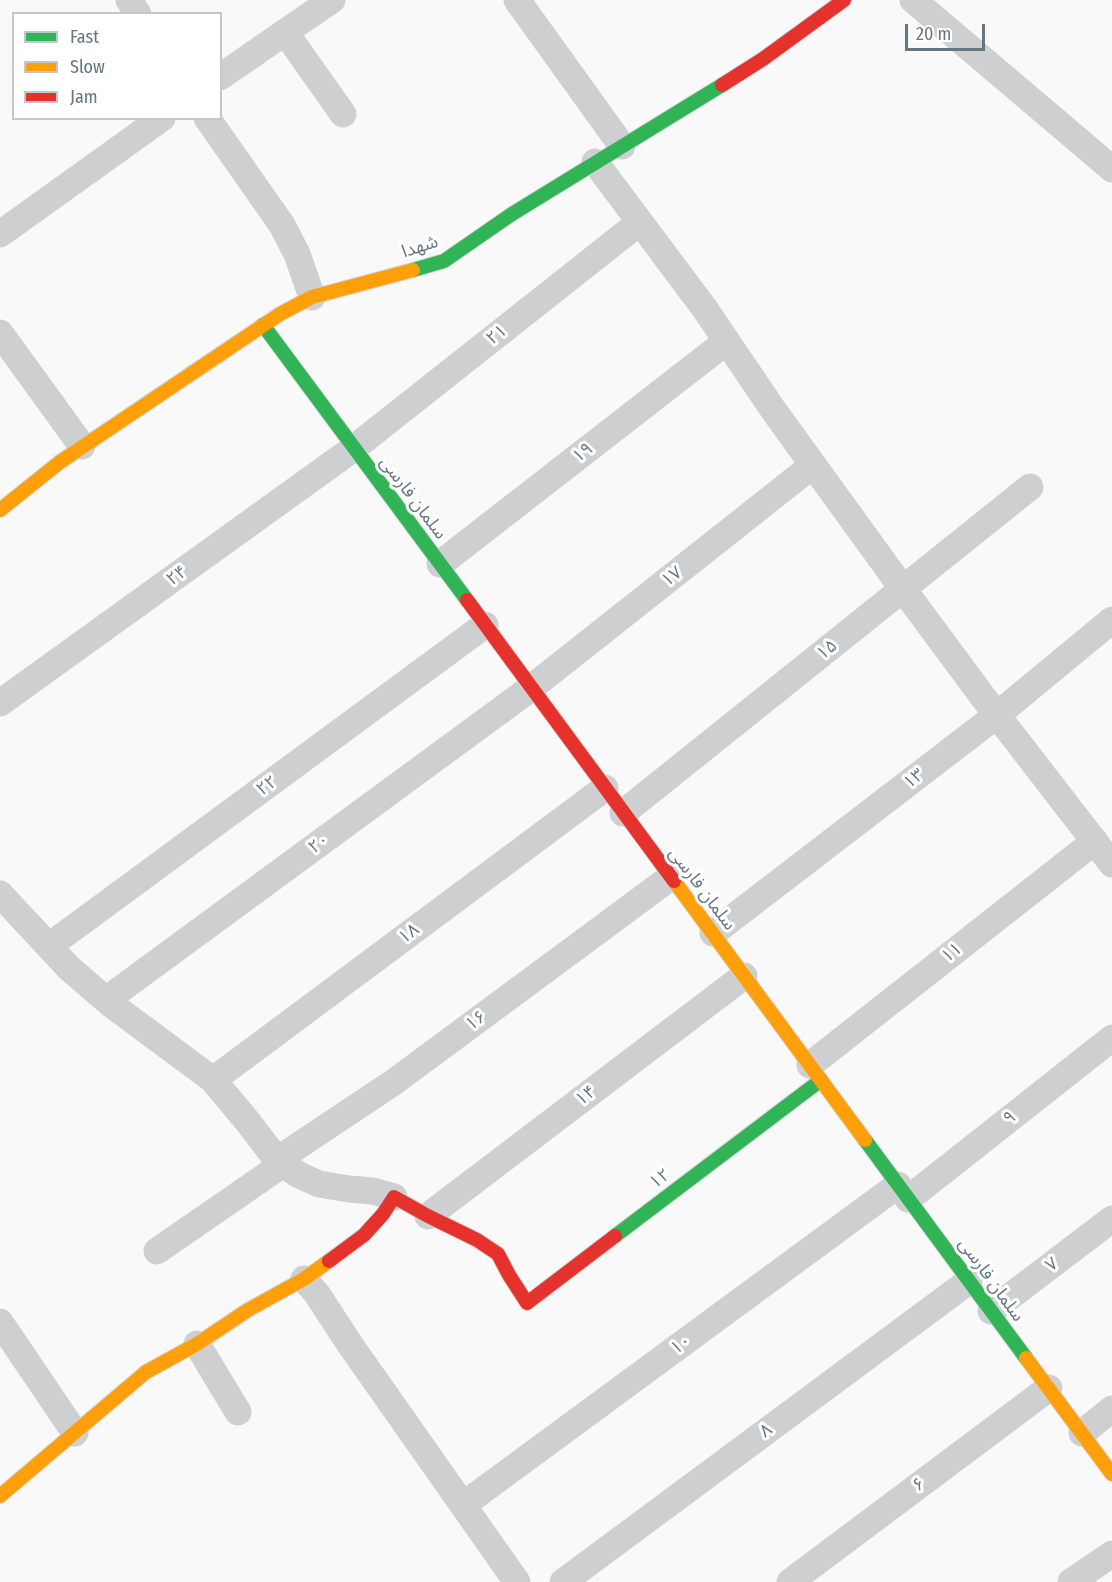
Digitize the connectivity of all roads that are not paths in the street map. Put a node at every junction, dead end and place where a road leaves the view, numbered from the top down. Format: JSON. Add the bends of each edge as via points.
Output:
{"nodes":[{"id":1,"x":332,"y":0,"type":"edge"},
{"id":2,"x":517,"y":0,"type":"edge"},
{"id":3,"x":844,"y":0,"type":"edge"},
{"id":4,"x":913,"y":0,"type":"edge"},
{"id":5,"x":285,"y":32,"type":"junction"},
{"id":6,"x":222,"y":76,"type":"edge"},
{"id":7,"x":342,"y":114,"type":"dead end"},
{"id":8,"x":159,"y":120,"type":"edge"},
{"id":9,"x":208,"y":120,"type":"edge"},
{"id":10,"x":622,"y":146,"type":"junction"},
{"id":11,"x":596,"y":162,"type":"junction"},
{"id":12,"x":1112,"y":169,"type":"edge"},
{"id":13,"x":640,"y":222,"type":"junction"},
{"id":14,"x":0,"y":234,"type":"edge"},
{"id":15,"x":312,"y":297,"type":"junction"},
{"id":16,"x":263,"y":325,"type":"junction"},
{"id":17,"x":0,"y":333,"type":"edge"},
{"id":18,"x":727,"y":341,"type":"junction"},
{"id":19,"x":82,"y":446,"type":"junction"},
{"id":20,"x":354,"y":448,"type":"junction"},
{"id":21,"x":813,"y":465,"type":"junction"},
{"id":22,"x":1030,"y":487,"type":"dead end"},
{"id":23,"x":0,"y":510,"type":"edge"},
{"id":24,"x":440,"y":564,"type":"junction"},
{"id":25,"x":903,"y":590,"type":"junction"},
{"id":26,"x":1112,"y":620,"type":"edge"},
{"id":27,"x":485,"y":625,"type":"junction"},
{"id":28,"x":531,"y":688,"type":"junction"},
{"id":29,"x":0,"y":704,"type":"edge"},
{"id":30,"x":997,"y":715,"type":"junction"},
{"id":31,"x":605,"y":788,"type":"junction"},
{"id":32,"x":623,"y":813,"type":"junction"},
{"id":33,"x":1095,"y":841,"type":"junction"},
{"id":34,"x":1112,"y":864,"type":"edge"},
{"id":35,"x":671,"y":877,"type":"junction"},
{"id":36,"x":0,"y":894,"type":"edge"},
{"id":37,"x":713,"y":933,"type":"junction"},
{"id":38,"x":49,"y":946,"type":"junction"},
{"id":39,"x":744,"y":976,"type":"junction"},
{"id":40,"x":106,"y":1000,"type":"junction"},
{"id":41,"x":1112,"y":1038,"type":"edge"},
{"id":42,"x":815,"y":1072,"type":"junction"},
{"id":43,"x":213,"y":1080,"type":"junction"},
{"id":44,"x":280,"y":1162,"type":"junction"},
{"id":45,"x":903,"y":1192,"type":"junction"},
{"id":46,"x":394,"y":1197,"type":"junction"},
{"id":47,"x":428,"y":1216,"type":"junction"},
{"id":48,"x":1112,"y":1219,"type":"edge"},
{"id":49,"x":157,"y":1251,"type":"dead end"},
{"id":50,"x":304,"y":1279,"type":"junction"},
{"id":51,"x":969,"y":1281,"type":"junction"},
{"id":52,"x":991,"y":1311,"type":"junction"},
{"id":53,"x":0,"y":1322,"type":"edge"},
{"id":54,"x":197,"y":1344,"type":"junction"},
{"id":55,"x":1048,"y":1388,"type":"junction"},
{"id":56,"x":1112,"y":1408,"type":"edge"},
{"id":57,"x":238,"y":1412,"type":"dead end"},
{"id":58,"x":75,"y":1433,"type":"junction"},
{"id":59,"x":1082,"y":1433,"type":"junction"},
{"id":60,"x":1112,"y":1474,"type":"edge"},
{"id":61,"x":0,"y":1496,"type":"edge"},
{"id":62,"x":463,"y":1505,"type":"junction"},
{"id":63,"x":1112,"y":1554,"type":"edge"},
{"id":64,"x":517,"y":1582,"type":"edge"},
{"id":65,"x":563,"y":1582,"type":"edge"},
{"id":66,"x":790,"y":1582,"type":"edge"},
{"id":67,"x":1071,"y":1582,"type":"edge"}],
"edges":[{"from":1,"to":5,"type":"street"},
{"from":2,"to":10,"type":"street"},
{"from":3,"to":10,"type":"street","name":"شهدا","via":[[763,59]]},
{"from":4,"to":12,"type":"street"},
{"from":5,"to":6,"type":"street"},
{"from":5,"to":7,"type":"street"},
{"from":8,"to":14,"type":"street"},
{"from":9,"to":15,"type":"street","via":[[282,225]]},
{"from":10,"to":11,"type":"street","name":"شهدا"},
{"from":11,"to":13,"type":"street"},
{"from":11,"to":15,"type":"street","name":"شهدا","via":[[444,261]]},
{"from":13,"to":18,"type":"street"},
{"from":13,"to":20,"type":"street","name":"۲۱"},
{"from":15,"to":16,"type":"street","name":"شهدا"},
{"from":16,"to":19,"type":"street","name":"شهدا"},
{"from":16,"to":20,"type":"street","name":"سلمان فارسی"},
{"from":17,"to":19,"type":"street"},
{"from":18,"to":21,"type":"street"},
{"from":18,"to":24,"type":"street","name":"۱۹"},
{"from":19,"to":23,"type":"street","name":"شهدا"},
{"from":20,"to":24,"type":"street","name":"سلمان فارسی"},
{"from":20,"to":29,"type":"street","name":"۲۴"},
{"from":21,"to":25,"type":"street"},
{"from":21,"to":28,"type":"street","name":"۱۷"},
{"from":22,"to":25,"type":"street","name":"۱۵"},
{"from":24,"to":27,"type":"street","name":"سلمان فارسی"},
{"from":25,"to":30,"type":"street"},
{"from":25,"to":32,"type":"street","name":"۱۵"},
{"from":26,"to":30,"type":"street","name":"۱۳"},
{"from":27,"to":28,"type":"street","name":"سلمان فارسی"},
{"from":27,"to":38,"type":"street","name":"۲۲"},
{"from":28,"to":31,"type":"street","name":"سلمان فارسی"},
{"from":28,"to":40,"type":"street","name":"۲۰"},
{"from":30,"to":33,"type":"street"},
{"from":30,"to":37,"type":"street","name":"۱۳"},
{"from":31,"to":32,"type":"street","name":"سلمان فارسی"},
{"from":31,"to":43,"type":"street","name":"۱۸"},
{"from":32,"to":35,"type":"street","name":"سلمان فارسی"},
{"from":33,"to":34,"type":"street"},
{"from":33,"to":42,"type":"street","name":"۱۱"},
{"from":35,"to":37,"type":"street","name":"سلمان فارسی"},
{"from":35,"to":44,"type":"street","name":"۱۶"},
{"from":36,"to":38,"type":"street"},
{"from":37,"to":39,"type":"street","name":"سلمان فارسی"},
{"from":38,"to":40,"type":"street"},
{"from":39,"to":42,"type":"street","name":"سلمان فارسی"},
{"from":39,"to":47,"type":"street","name":"۱۴"},
{"from":40,"to":43,"type":"street"},
{"from":41,"to":45,"type":"street","name":"۹"},
{"from":42,"to":45,"type":"street","name":"سلمان فارسی"},
{"from":42,"to":47,"type":"street","name":"۱۲","via":[[527,1303],[498,1254]]},
{"from":43,"to":44,"type":"street"},
{"from":44,"to":46,"type":"street","via":[[319,1184]]},
{"from":44,"to":49,"type":"street","name":"۱۶"},
{"from":45,"to":51,"type":"street","name":"سلمان فارسی"},
{"from":45,"to":62,"type":"street","name":"۱۰"},
{"from":46,"to":47,"type":"street"},
{"from":46,"to":50,"type":"street","via":[[364,1235]]},
{"from":48,"to":52,"type":"street","name":"۷"},
{"from":50,"to":54,"type":"street"},
{"from":50,"to":62,"type":"street"},
{"from":51,"to":52,"type":"street","name":"سلمان فارسی"},
{"from":51,"to":65,"type":"street","name":"۸"},
{"from":52,"to":55,"type":"street","name":"سلمان فارسی"},
{"from":53,"to":58,"type":"street"},
{"from":54,"to":57,"type":"street"},
{"from":54,"to":58,"type":"street","via":[[146,1372]]},
{"from":55,"to":59,"type":"street","name":"سلمان فارسی"},
{"from":55,"to":66,"type":"street","name":"۶"},
{"from":56,"to":59,"type":"street"},
{"from":58,"to":61,"type":"street"},
{"from":59,"to":60,"type":"street","name":"سلمان فارسی"},
{"from":62,"to":64,"type":"street"},
{"from":63,"to":67,"type":"street"}]}
